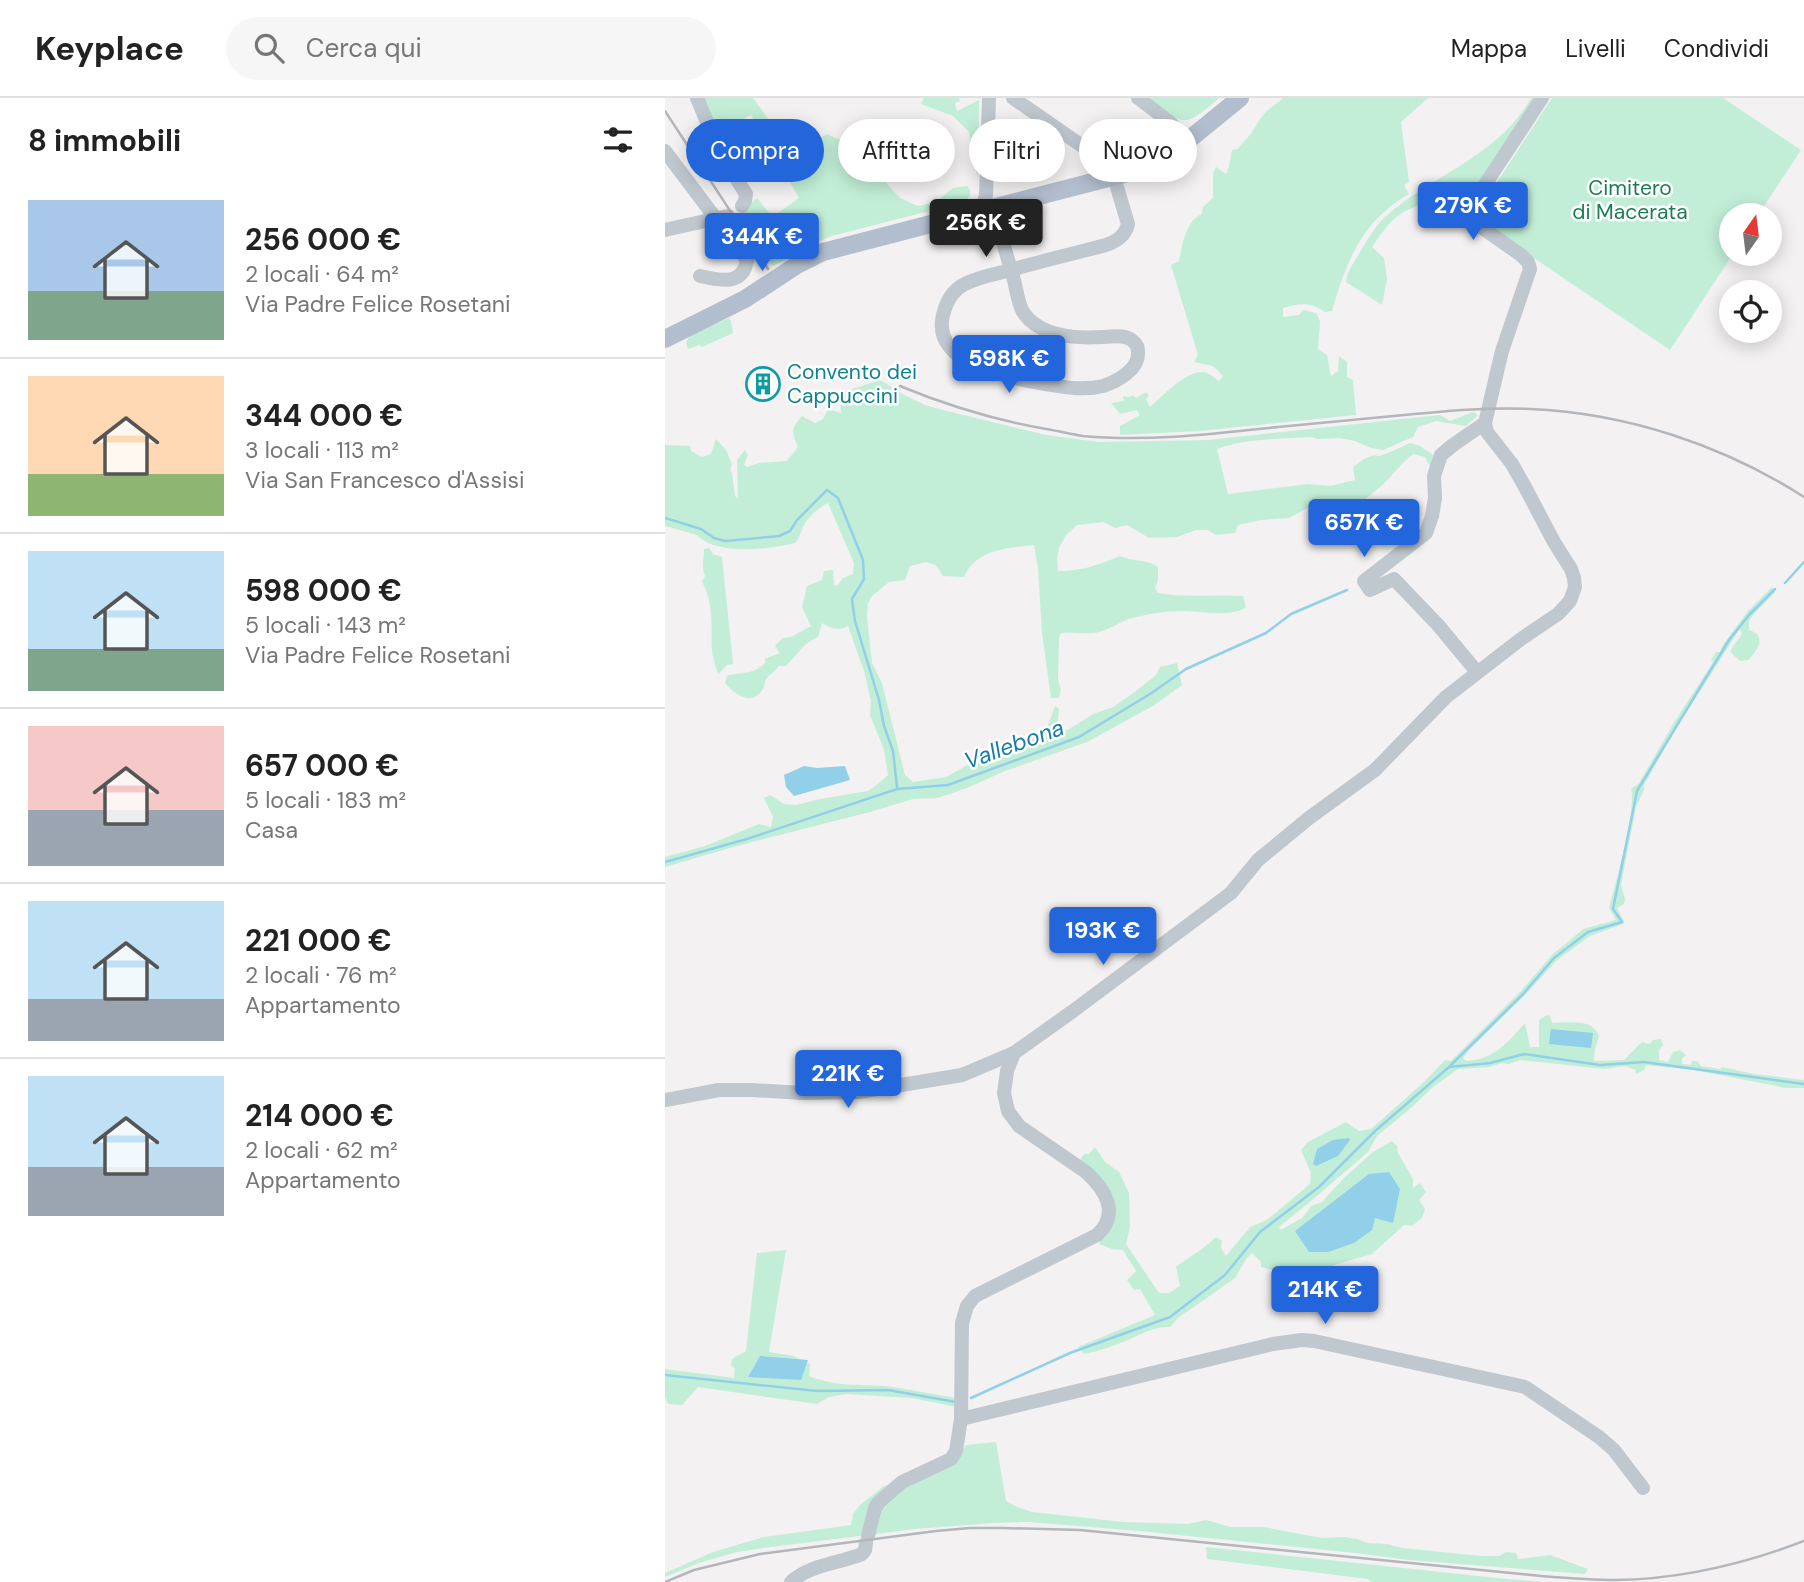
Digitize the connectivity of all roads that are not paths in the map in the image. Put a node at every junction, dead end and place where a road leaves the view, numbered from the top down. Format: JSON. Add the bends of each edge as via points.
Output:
{"nodes":[{"id":1,"x":697,"y":98,"type":"edge"},
{"id":2,"x":989,"y":98,"type":"edge"},
{"id":3,"x":1013,"y":98,"type":"edge"},
{"id":4,"x":1138,"y":98,"type":"edge"},
{"id":5,"x":1229,"y":98,"type":"edge"},
{"id":6,"x":1240,"y":98,"type":"edge"},
{"id":7,"x":1542,"y":98,"type":"edge"},
{"id":8,"x":1166,"y":119,"type":"edge"},
{"id":9,"x":1197,"y":129,"type":"edge"},
{"id":10,"x":1197,"y":131,"type":"edge"},
{"id":11,"x":1079,"y":144,"type":"edge"},
{"id":12,"x":665,"y":151,"type":"edge"},
{"id":13,"x":1095,"y":182,"type":"edge"},
{"id":14,"x":1115,"y":182,"type":"edge"},
{"id":15,"x":742,"y":206,"type":"dead end"},
{"id":16,"x":987,"y":210,"type":"junction"},
{"id":17,"x":722,"y":217,"type":"junction"},
{"id":18,"x":665,"y":230,"type":"edge"},
{"id":19,"x":1011,"y":270,"type":"junction"},
{"id":20,"x":700,"y":276,"type":"dead end"},
{"id":21,"x":665,"y":339,"type":"edge"},
{"id":22,"x":1485,"y":423,"type":"junction"},
{"id":23,"x":1477,"y":672,"type":"junction"},
{"id":24,"x":1014,"y":1053,"type":"junction"},
{"id":25,"x":665,"y":1100,"type":"edge"},
{"id":26,"x":961,"y":1419,"type":"junction"},
{"id":27,"x":1643,"y":1488,"type":"dead end"},
{"id":28,"x":791,"y":1582,"type":"edge"}],
"edges":[{"from":1,"to":15,"type":"street","via":[[719,152],[746,194]]},
{"from":2,"to":16,"type":"street"},
{"from":3,"to":11,"type":"street"},
{"from":4,"to":8,"type":"street"},
{"from":5,"to":9,"type":"main road"},
{"from":6,"to":10,"type":"main road"},
{"from":7,"to":22,"type":"street","via":[[1471,212],[1474,222],[1521,255],[1529,270],[1502,351]]},
{"from":12,"to":17,"type":"street"},
{"from":13,"to":16,"type":"main road"},
{"from":14,"to":19,"type":"street","via":[[1128,225],[1121,238]]},
{"from":16,"to":19,"type":"street"},
{"from":16,"to":21,"type":"main road","via":[[813,257],[745,299]]},
{"from":17,"to":18,"type":"street"},
{"from":17,"to":20,"type":"street","via":[[747,260],[746,266],[730,280]]},
{"from":19,"to":19,"type":"street","via":[[962,285],[945,306],[943,334],[947,344],[966,360],[1002,376],[1082,388],[1104,386],[1132,369],[1139,349],[1134,341],[1069,337],[1037,326],[1023,312]]},
{"from":22,"to":23,"type":"street","via":[[1571,569],[1575,587],[1566,607]]},
{"from":22,"to":23,"type":"street","via":[[1441,455],[1426,533],[1364,581],[1370,590],[1394,579]]},
{"from":23,"to":24,"type":"street","via":[[1375,770],[1258,860],[1231,893]]},
{"from":24,"to":25,"type":"street","via":[[963,1075],[859,1092],[719,1090]]},
{"from":24,"to":26,"type":"street","via":[[1004,1093],[1008,1111],[1019,1126],[1096,1181],[1109,1220],[1097,1235],[975,1296],[967,1306],[962,1323]]},
{"from":26,"to":27,"type":"street","via":[[1273,1344],[1314,1341],[1525,1387],[1599,1437]]},
{"from":26,"to":28,"type":"street","via":[[951,1459],[902,1482],[874,1507],[862,1554],[821,1566]]}]}
